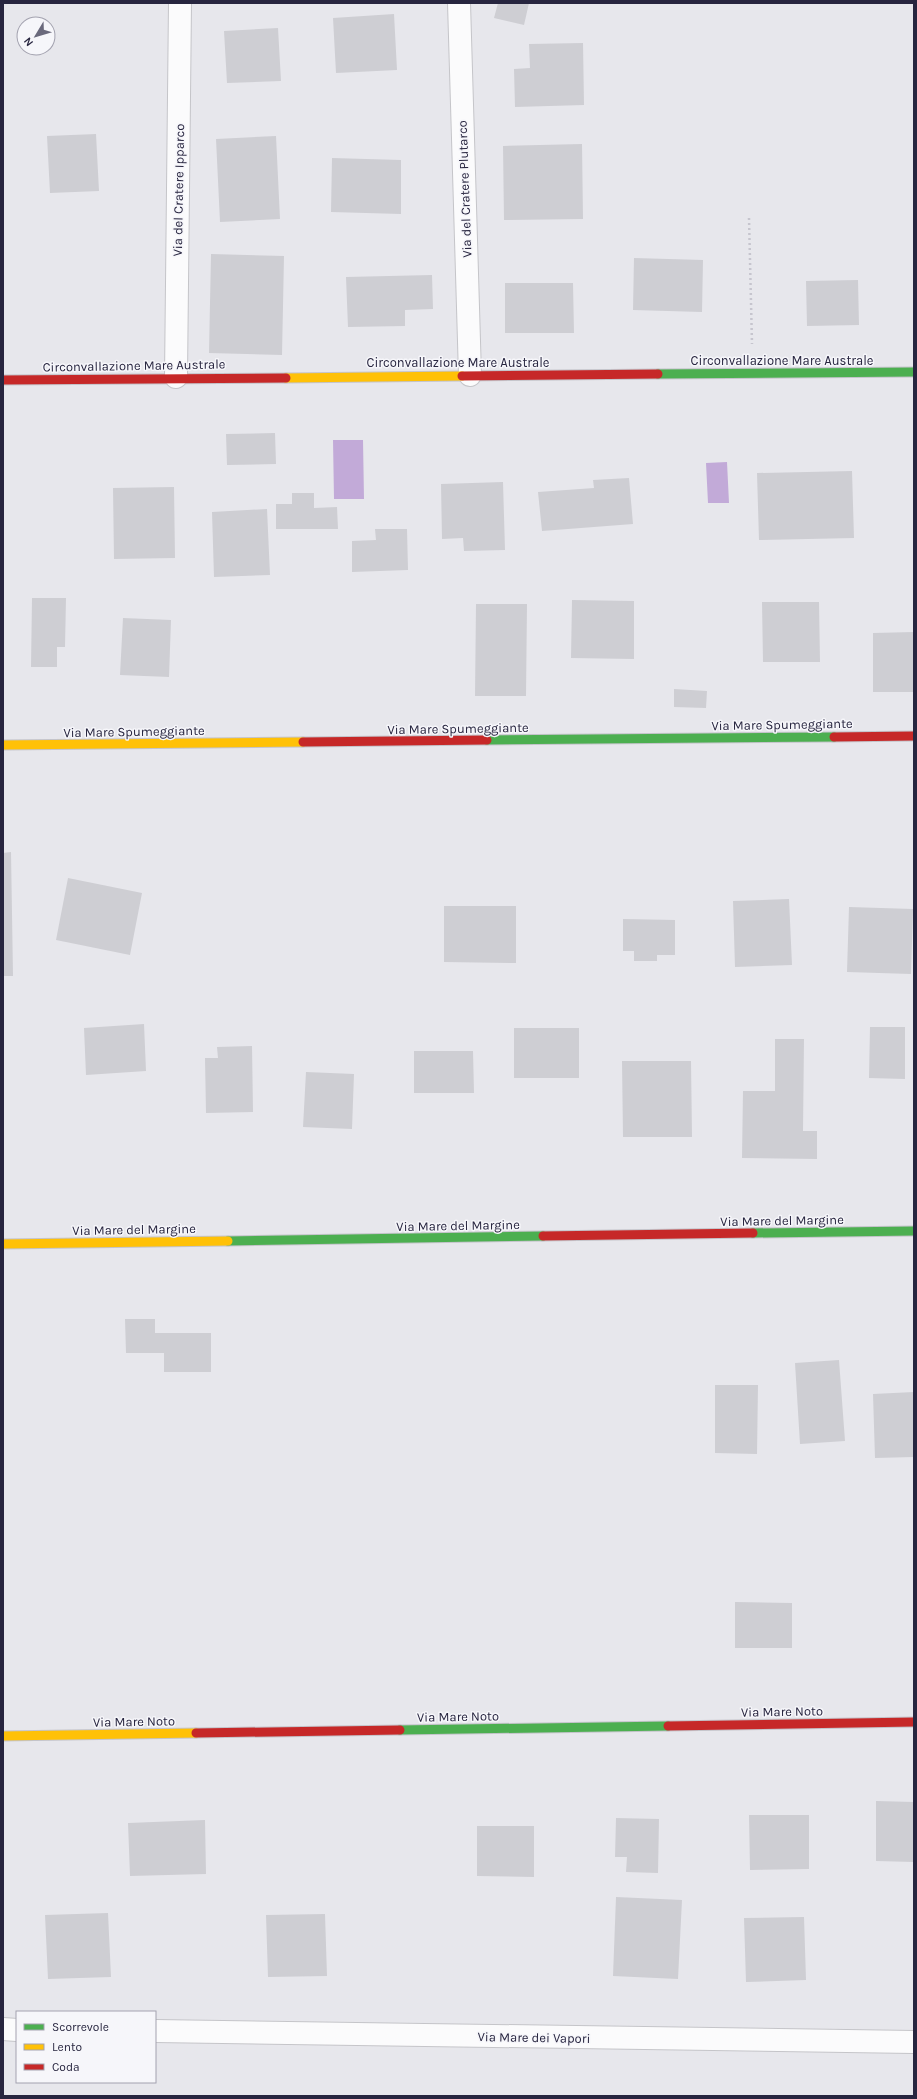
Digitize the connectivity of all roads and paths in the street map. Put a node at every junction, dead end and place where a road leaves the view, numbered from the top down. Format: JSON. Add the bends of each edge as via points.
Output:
{"nodes":[{"id":1,"x":180,"y":3,"type":"edge"},
{"id":2,"x":459,"y":3,"type":"edge"},
{"id":3,"x":749,"y":218,"type":"dead end"},
{"id":4,"x":914,"y":372,"type":"edge"},
{"id":5,"x":753,"y":373,"type":"junction"},
{"id":6,"x":470,"y":375,"type":"junction"},
{"id":7,"x":176,"y":377,"type":"junction"},
{"id":8,"x":3,"y":380,"type":"edge"},
{"id":9,"x":914,"y":736,"type":"edge"},
{"id":10,"x":3,"y":745,"type":"edge"},
{"id":11,"x":914,"y":1231,"type":"edge"},
{"id":12,"x":3,"y":1244,"type":"edge"},
{"id":13,"x":914,"y":1722,"type":"edge"},
{"id":14,"x":3,"y":1736,"type":"edge"},
{"id":15,"x":3,"y":2029,"type":"edge"},
{"id":16,"x":16,"y":2030,"type":"edge"},
{"id":17,"x":156,"y":2032,"type":"edge"},
{"id":18,"x":914,"y":2042,"type":"edge"}],
"edges":[{"from":1,"to":7,"type":"street","name":"Via del Cratere Ipparco"},
{"from":2,"to":6,"type":"street","name":"Via del Cratere Plutarco"},
{"from":3,"to":5,"type":"path"},
{"from":4,"to":5,"type":"street","name":"Circonvallazione Mare Australe"},
{"from":5,"to":6,"type":"street","name":"Circonvallazione Mare Australe"},
{"from":6,"to":7,"type":"street","name":"Circonvallazione Mare Australe"},
{"from":7,"to":8,"type":"street","name":"Circonvallazione Mare Australe"},
{"from":9,"to":10,"type":"street","name":"Via Mare Spumeggiante"},
{"from":11,"to":12,"type":"street","name":"Via Mare del Margine"},
{"from":13,"to":14,"type":"street","name":"Via Mare Noto"},
{"from":15,"to":16,"type":"street"},
{"from":17,"to":18,"type":"street","name":"Via Mare dei Vapori"}]}
